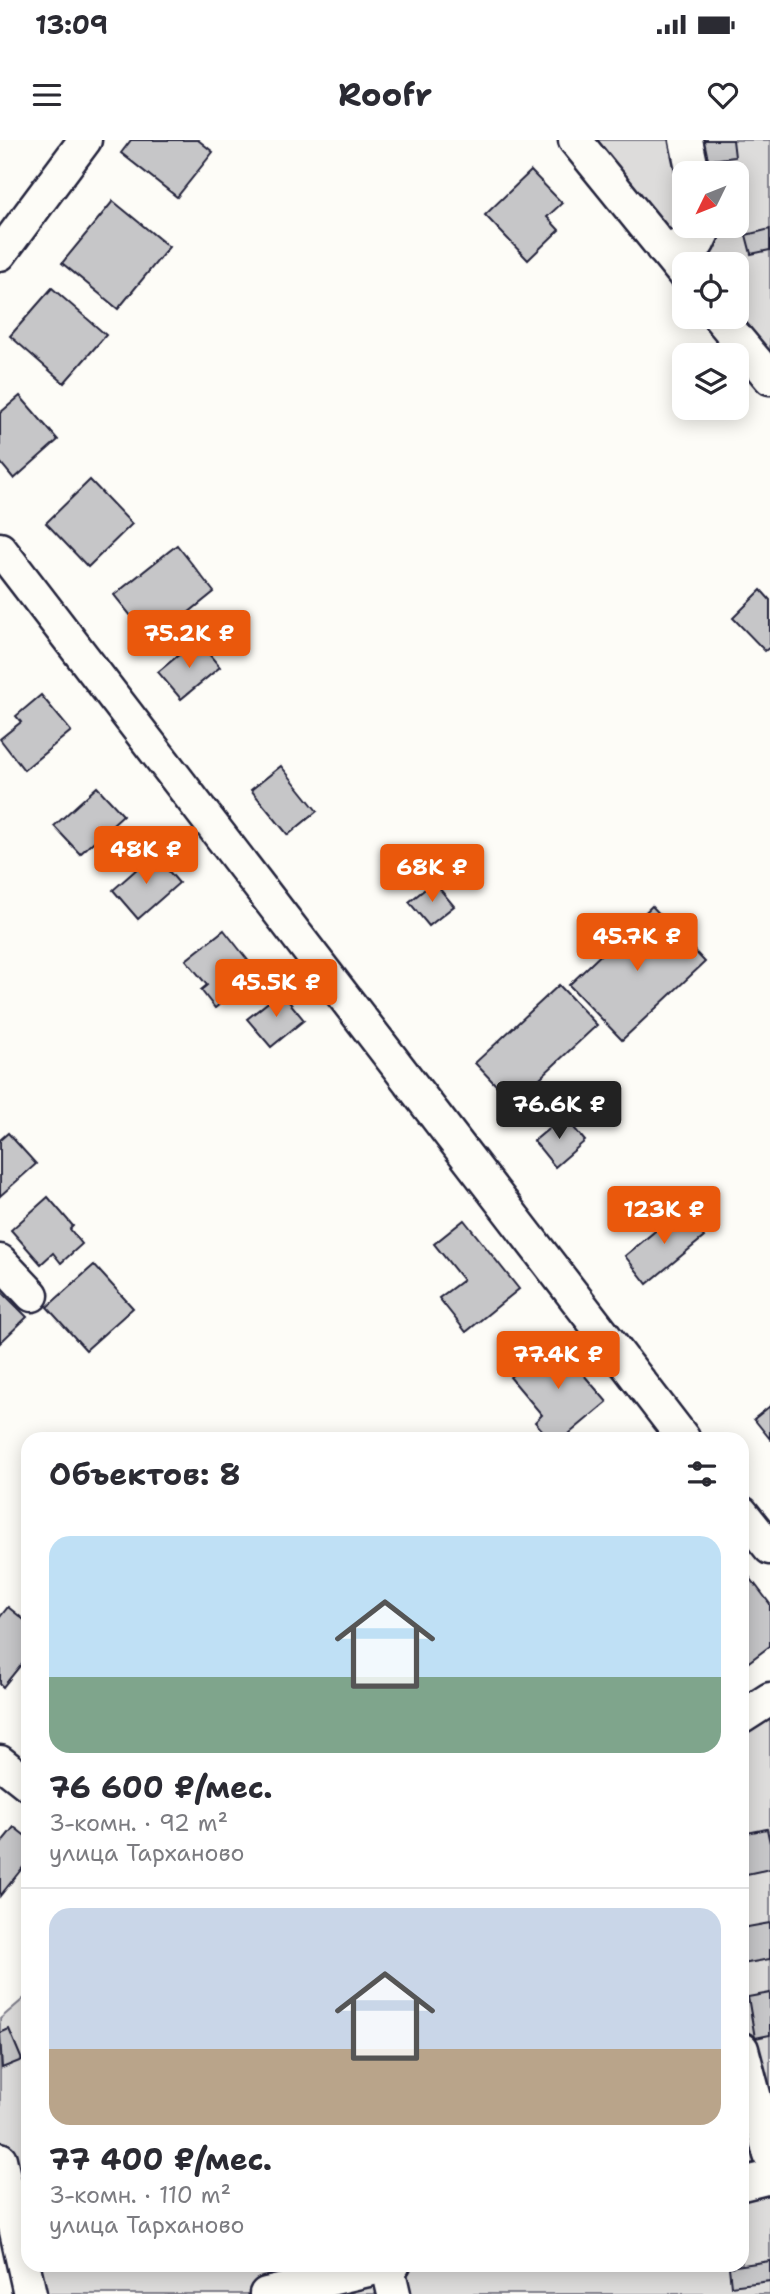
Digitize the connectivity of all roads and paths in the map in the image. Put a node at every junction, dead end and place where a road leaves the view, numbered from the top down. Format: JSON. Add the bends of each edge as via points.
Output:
{"nodes":[{"id":1,"x":85,"y":140,"type":"edge"},
{"id":2,"x":575,"y":140,"type":"edge"},
{"id":3,"x":685,"y":140,"type":"edge"},
{"id":4,"x":691,"y":161,"type":"edge"},
{"id":5,"x":700,"y":238,"type":"edge"},
{"id":6,"x":662,"y":248,"type":"junction"},
{"id":7,"x":0,"y":254,"type":"edge"},
{"id":8,"x":672,"y":260,"type":"edge"},
{"id":9,"x":729,"y":329,"type":"edge"},
{"id":10,"x":770,"y":378,"type":"edge"},
{"id":11,"x":0,"y":548,"type":"edge"},
{"id":12,"x":0,"y":1261,"type":"edge"},
{"id":13,"x":32,"y":1295,"type":"dead end"},
{"id":14,"x":678,"y":1432,"type":"edge"},
{"id":15,"x":749,"y":1522,"type":"edge"},
{"id":16,"x":770,"y":1548,"type":"edge"},
{"id":17,"x":770,"y":1699,"type":"edge"},
{"id":18,"x":749,"y":1712,"type":"edge"},
{"id":19,"x":0,"y":1762,"type":"edge"},
{"id":20,"x":21,"y":1778,"type":"edge"},
{"id":21,"x":749,"y":2076,"type":"edge"},
{"id":22,"x":770,"y":2155,"type":"edge"},
{"id":23,"x":0,"y":2159,"type":"edge"},
{"id":24,"x":770,"y":2177,"type":"edge"},
{"id":25,"x":749,"y":2182,"type":"edge"},
{"id":26,"x":21,"y":2254,"type":"edge"},
{"id":27,"x":25,"y":2272,"type":"edge"},
{"id":28,"x":391,"y":2272,"type":"edge"},
{"id":29,"x":30,"y":2294,"type":"edge"},
{"id":30,"x":267,"y":2294,"type":"edge"}],
"edges":[{"from":1,"to":7,"type":"street"},
{"from":2,"to":6,"type":"street"},
{"from":3,"to":4,"type":"street"},
{"from":5,"to":6,"type":"street","via":[[698,243]]},
{"from":6,"to":8,"type":"street"},
{"from":9,"to":10,"type":"street"},
{"from":11,"to":14,"type":"street"},
{"from":12,"to":13,"type":"street"},
{"from":15,"to":16,"type":"street"},
{"from":17,"to":18,"type":"street"},
{"from":19,"to":20,"type":"street"},
{"from":21,"to":22,"type":"street"},
{"from":23,"to":26,"type":"street"},
{"from":24,"to":25,"type":"street"},
{"from":27,"to":29,"type":"street"},
{"from":28,"to":30,"type":"street"}]}
